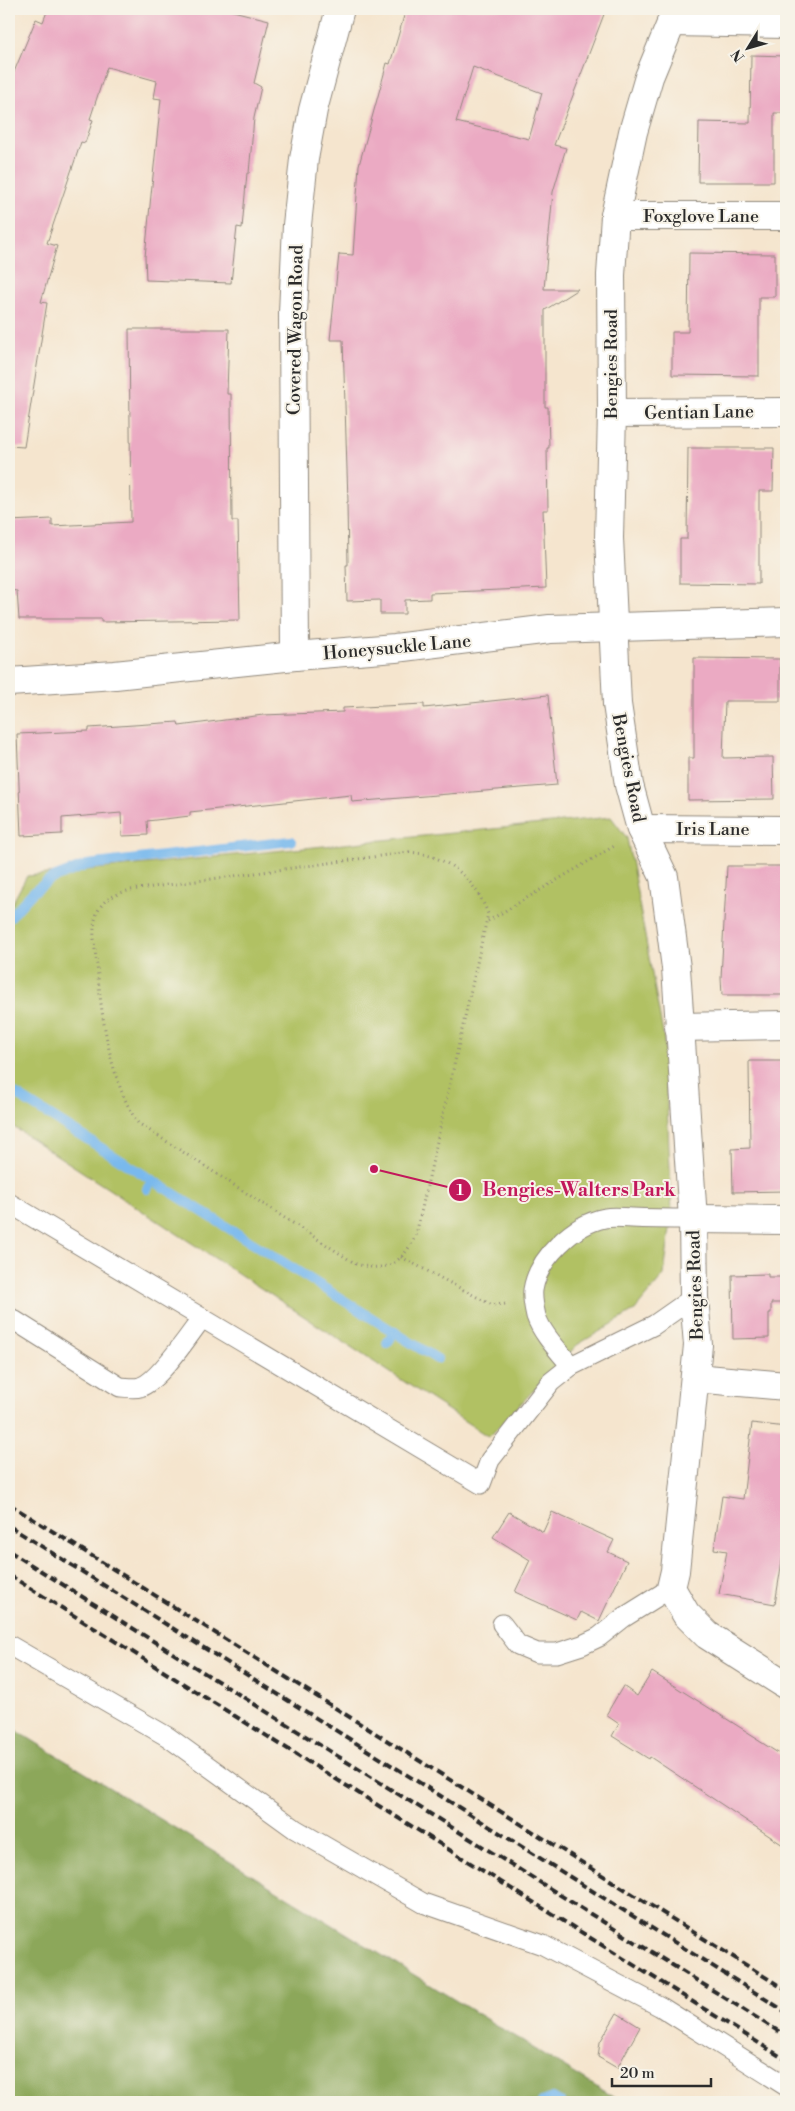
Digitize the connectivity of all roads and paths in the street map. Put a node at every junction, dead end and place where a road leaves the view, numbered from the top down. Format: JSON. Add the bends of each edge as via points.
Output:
{"nodes":[{"id":1,"x":340,"y":9,"type":"edge"},
{"id":2,"x":674,"y":15,"type":"edge"},
{"id":3,"x":786,"y":24,"type":"edge"},
{"id":4,"x":615,"y":216,"type":"junction"},
{"id":5,"x":786,"y":216,"type":"edge"},
{"id":6,"x":786,"y":412,"type":"edge"},
{"id":7,"x":612,"y":413,"type":"junction"},
{"id":8,"x":786,"y":622,"type":"edge"},
{"id":9,"x":612,"y":627,"type":"junction"},
{"id":10,"x":295,"y":656,"type":"junction"},
{"id":11,"x":9,"y":682,"type":"edge"},
{"id":12,"x":641,"y":829,"type":"junction"},
{"id":13,"x":786,"y":830,"type":"edge"},
{"id":14,"x":487,"y":921,"type":"junction"},
{"id":15,"x":786,"y":1025,"type":"edge"},
{"id":16,"x":679,"y":1027,"type":"junction"},
{"id":17,"x":9,"y":1203,"type":"edge"},
{"id":18,"x":693,"y":1219,"type":"junction"},
{"id":19,"x":786,"y":1220,"type":"edge"},
{"id":20,"x":401,"y":1257,"type":"junction"},
{"id":21,"x":694,"y":1297,"type":"junction"},
{"id":22,"x":492,"y":1305,"type":"dead end"},
{"id":23,"x":9,"y":1317,"type":"edge"},
{"id":24,"x":202,"y":1318,"type":"junction"},
{"id":25,"x":571,"y":1366,"type":"junction"},
{"id":26,"x":695,"y":1378,"type":"junction"},
{"id":27,"x":786,"y":1386,"type":"edge"},
{"id":28,"x":671,"y":1588,"type":"junction"},
{"id":29,"x":502,"y":1624,"type":"dead end"},
{"id":30,"x":9,"y":1645,"type":"edge"},
{"id":31,"x":786,"y":1685,"type":"edge"},
{"id":32,"x":786,"y":2086,"type":"edge"}],
"edges":[{"from":1,"to":10,"type":"street","name":"Covered Wagon Road","via":[[313,110],[297,225],[293,332]]},
{"from":2,"to":3,"type":"street"},
{"from":2,"to":4,"type":"street","name":"Bengies Road","via":[[649,77]]},
{"from":4,"to":5,"type":"street","name":"Foxglove Lane"},
{"from":4,"to":7,"type":"street","name":"Bengies Road","via":[[611,275]]},
{"from":6,"to":7,"type":"street","name":"Gentian Lane"},
{"from":7,"to":9,"type":"street","name":"Bengies Road","via":[[609,538]]},
{"from":8,"to":9,"type":"street","name":"Honeysuckle Lane"},
{"from":9,"to":10,"type":"street","name":"Honeysuckle Lane","via":[[550,629],[395,648]]},
{"from":9,"to":12,"type":"street","name":"Bengies Road","via":[[617,704],[629,786]]},
{"from":10,"to":11,"type":"street","name":"Honeysuckle Lane","via":[[115,675]]},
{"from":12,"to":13,"type":"street","name":"Iris Lane"},
{"from":12,"to":14,"type":"path"},
{"from":12,"to":16,"type":"street","name":"Bengies Road","via":[[664,877],[676,968]]},
{"from":14,"to":20,"type":"path","via":[[416,1235]]},
{"from":14,"to":20,"type":"path","via":[[484,904],[462,872],[441,859],[409,852],[131,890],[118,893],[104,902],[98,911],[94,928],[100,1005],[122,1093],[138,1123],[356,1264],[383,1267],[394,1264]]},
{"from":15,"to":16,"type":"street"},
{"from":16,"to":18,"type":"street","name":"Bengies Road"},
{"from":17,"to":24,"type":"lane"},
{"from":18,"to":19,"type":"street"},
{"from":18,"to":21,"type":"street","name":"Bengies Road"},
{"from":18,"to":25,"type":"lane","via":[[607,1217],[577,1231],[548,1258],[533,1289],[533,1301],[537,1319]]},
{"from":20,"to":22,"type":"path"},
{"from":21,"to":25,"type":"lane","via":[[654,1325]]},
{"from":21,"to":26,"type":"street","name":"Bengies Road","via":[[698,1345]]},
{"from":23,"to":24,"type":"lane","via":[[120,1387],[140,1387],[152,1379]]},
{"from":24,"to":25,"type":"lane","via":[[481,1484],[490,1460],[508,1435],[551,1382]]},
{"from":26,"to":27,"type":"street"},
{"from":26,"to":28,"type":"street","name":"Bengies Road"},
{"from":28,"to":29,"type":"lane","via":[[599,1636],[557,1653],[537,1653],[518,1645]]},
{"from":28,"to":31,"type":"street","via":[[686,1614],[707,1635]]},
{"from":30,"to":32,"type":"lane","via":[[168,1737],[295,1828],[423,1903],[543,1945],[661,2007]]}]}
